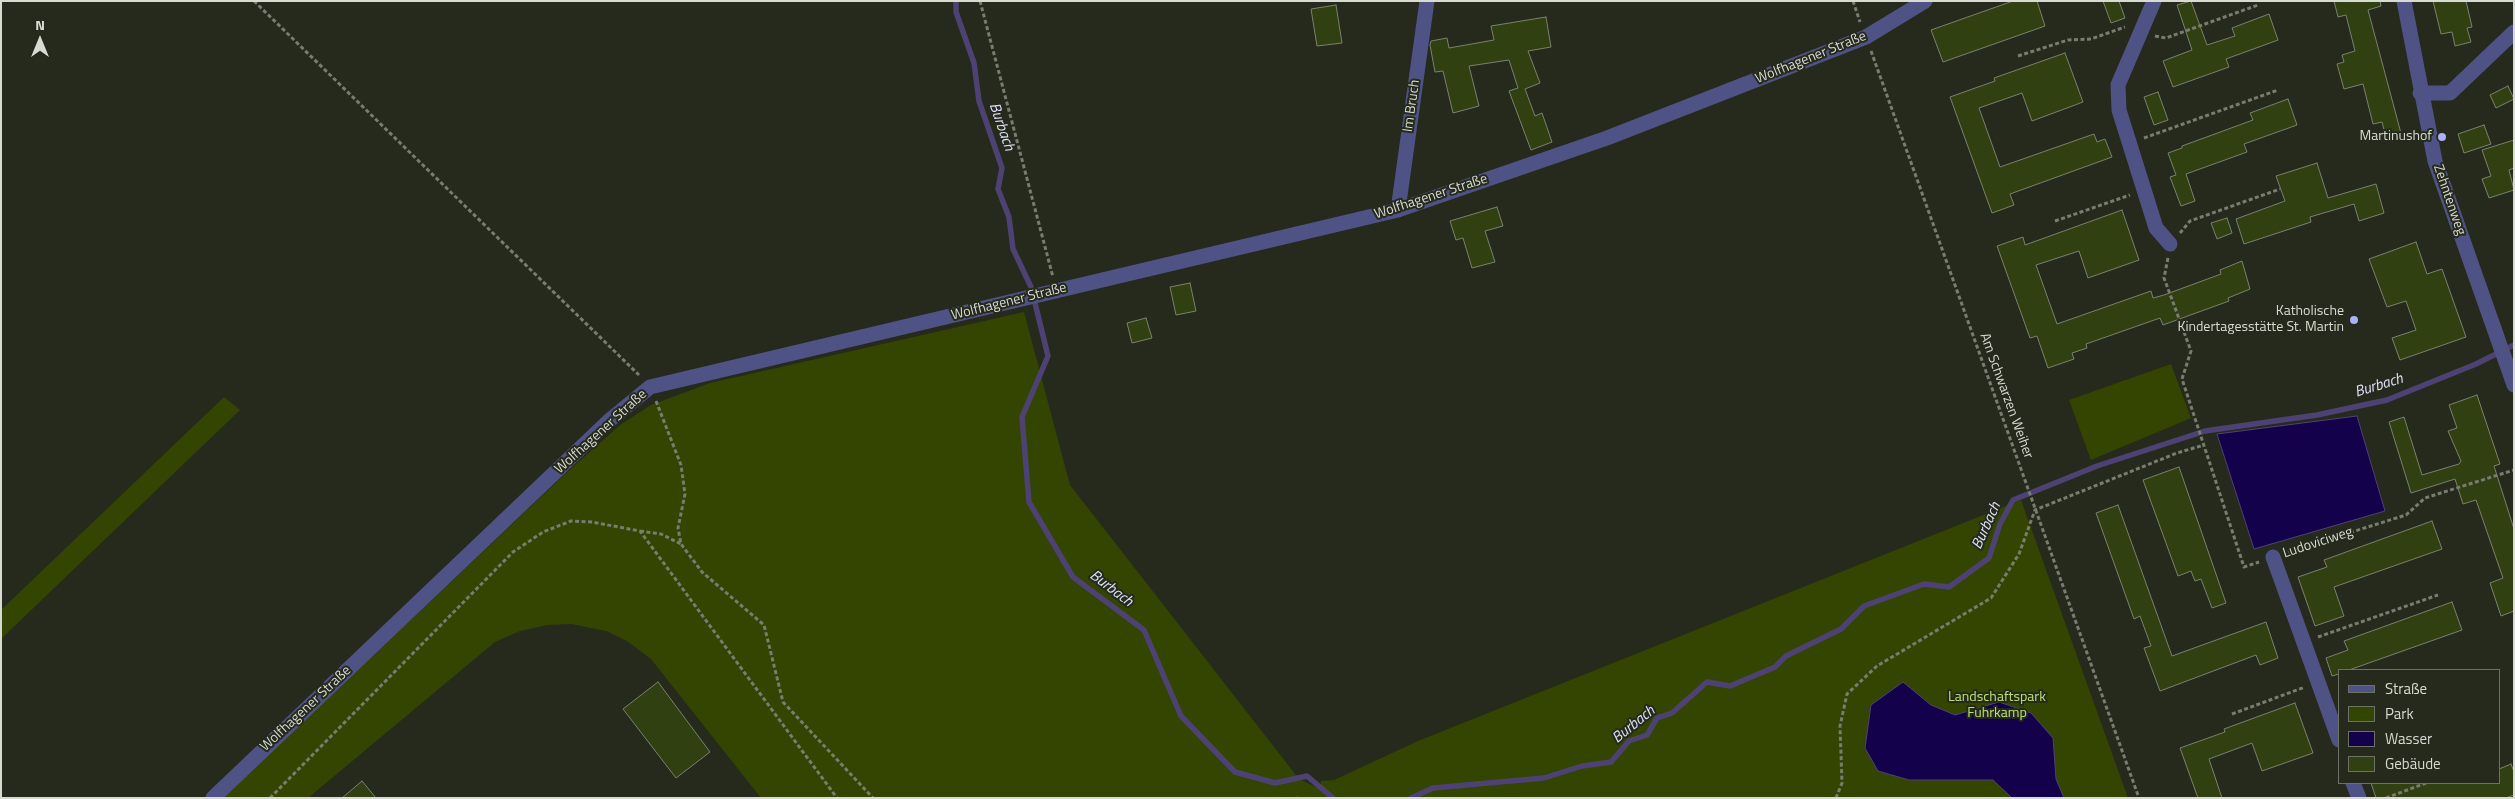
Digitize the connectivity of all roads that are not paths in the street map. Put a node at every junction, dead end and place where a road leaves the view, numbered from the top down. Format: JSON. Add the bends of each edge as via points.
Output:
{"nodes":[{"id":1,"x":1427,"y":1,"type":"edge"},
{"id":2,"x":1925,"y":1,"type":"edge"},
{"id":3,"x":2154,"y":1,"type":"edge"},
{"id":4,"x":2404,"y":1,"type":"edge"},
{"id":5,"x":2513,"y":35,"type":"edge"},
{"id":6,"x":2420,"y":93,"type":"junction"},
{"id":7,"x":1398,"y":210,"type":"junction"},
{"id":8,"x":2170,"y":244,"type":"road end"},
{"id":9,"x":2512,"y":378,"type":"edge"},
{"id":10,"x":2273,"y":557,"type":"road end"},
{"id":11,"x":2338,"y":737,"type":"edge"},
{"id":12,"x":2353,"y":784,"type":"edge"},
{"id":13,"x":213,"y":798,"type":"edge"},
{"id":14,"x":2358,"y":798,"type":"edge"}],
"edges":[{"from":1,"to":7,"type":"street","name":"Im Bruch"},
{"from":2,"to":7,"type":"street","name":"Wolfhagener Straße","via":[[1866,37],[1607,138]]},
{"from":3,"to":8,"type":"street","via":[[2118,85],[2119,110],[2156,228]]},
{"from":4,"to":6,"type":"street","name":"Zehntenweg"},
{"from":5,"to":6,"type":"street","via":[[2450,93]]},
{"from":6,"to":9,"type":"street","name":"Zehntenweg","via":[[2435,161]]},
{"from":7,"to":13,"type":"street","name":"Wolfhagener Straße","via":[[650,387],[611,418]]},
{"from":10,"to":11,"type":"street","name":"Ludoviciweg"},
{"from":12,"to":14,"type":"street"}]}
